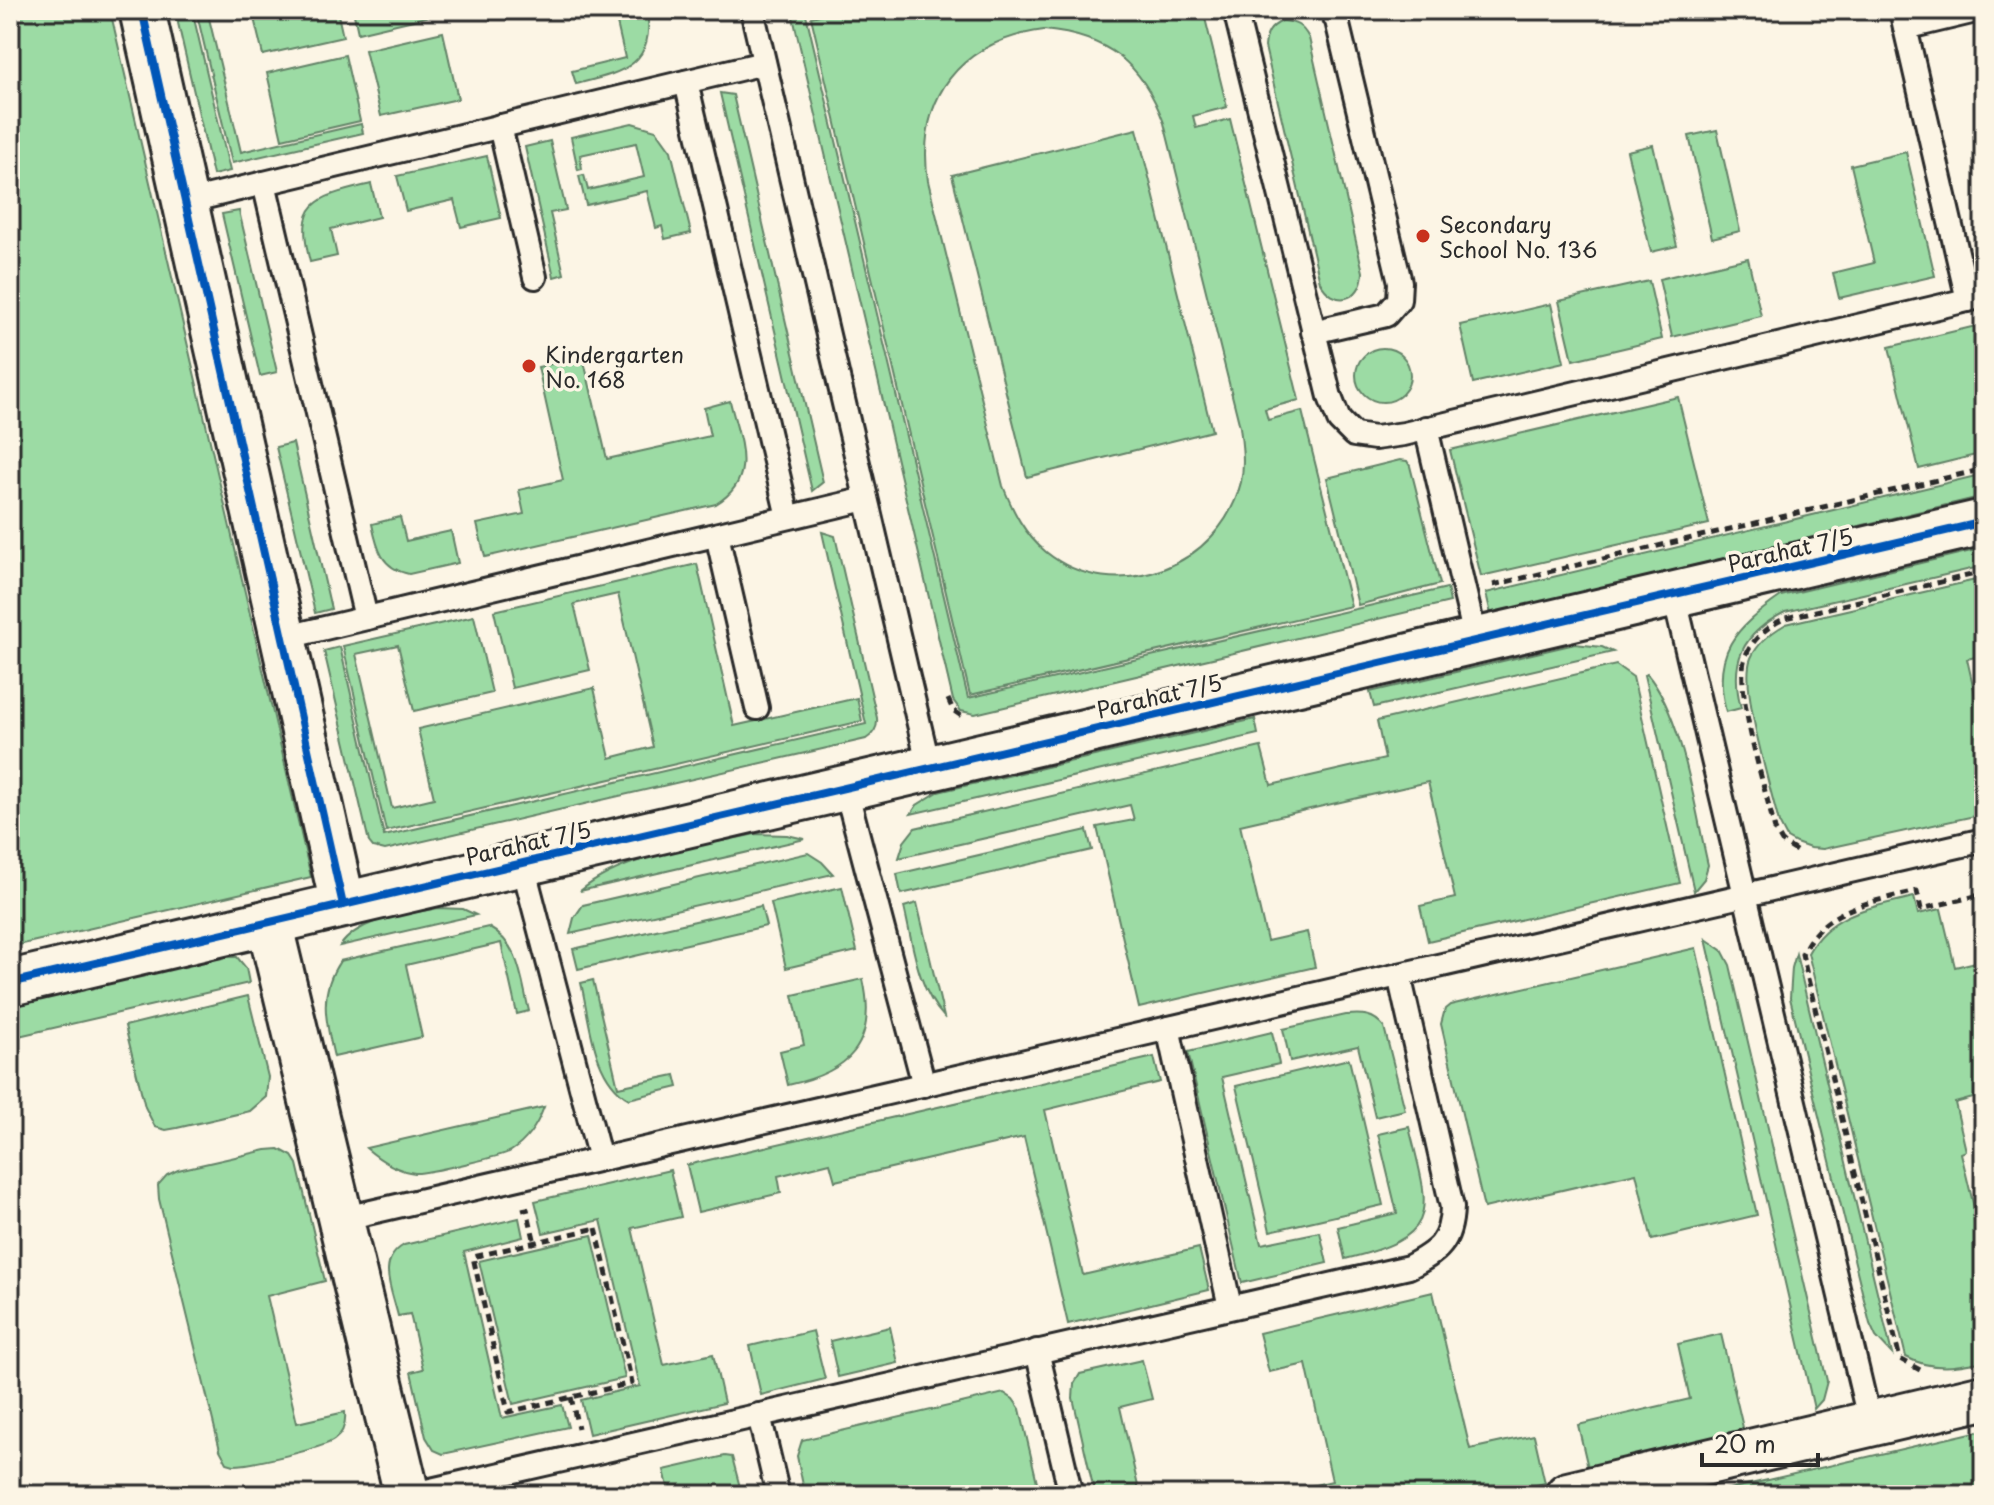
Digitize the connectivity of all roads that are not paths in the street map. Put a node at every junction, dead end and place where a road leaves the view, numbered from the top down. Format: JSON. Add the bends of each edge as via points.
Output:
{"nodes":[{"id":1,"x":142,"y":10,"type":"edge"},
{"id":2,"x":752,"y":10,"type":"edge"},
{"id":3,"x":1235,"y":10,"type":"edge"},
{"id":4,"x":1331,"y":10,"type":"edge"},
{"id":5,"x":1980,"y":10,"type":"edge"},
{"id":6,"x":1903,"y":19,"type":"edge"},
{"id":7,"x":764,"y":63,"type":"junction"},
{"id":8,"x":686,"y":82,"type":"junction"},
{"id":9,"x":500,"y":126,"type":"junction"},
{"id":10,"x":264,"y":183,"type":"junction"},
{"id":11,"x":185,"y":202,"type":"junction"},
{"id":12,"x":535,"y":277,"type":"dead end"},
{"id":13,"x":1976,"y":298,"type":"edge"},
{"id":14,"x":1313,"y":332,"type":"junction"},
{"id":15,"x":1426,"y":428,"type":"junction"},
{"id":16,"x":866,"y":499,"type":"junction"},
{"id":17,"x":788,"y":517,"type":"junction"},
{"id":18,"x":1984,"y":522,"type":"edge"},
{"id":19,"x":717,"y":535,"type":"junction"},
{"id":20,"x":1674,"y":595,"type":"junction"},
{"id":21,"x":366,"y":618,"type":"junction"},
{"id":22,"x":283,"y":638,"type":"junction"},
{"id":23,"x":1476,"y":641,"type":"junction"},
{"id":24,"x":757,"y":708,"type":"dead end"},
{"id":25,"x":929,"y":767,"type":"junction"},
{"id":26,"x":845,"y":786,"type":"junction"},
{"id":27,"x":1984,"y":840,"type":"edge"},
{"id":28,"x":522,"y":862,"type":"junction"},
{"id":29,"x":1745,"y":895,"type":"junction"},
{"id":30,"x":343,"y":905,"type":"junction"},
{"id":31,"x":269,"y":922,"type":"junction"},
{"id":32,"x":1399,"y":975,"type":"junction"},
{"id":33,"x":10,"y":983,"type":"edge"},
{"id":34,"x":1168,"y":1028,"type":"junction"},
{"id":35,"x":924,"y":1085,"type":"junction"},
{"id":36,"x":600,"y":1159,"type":"junction"},
{"id":37,"x":341,"y":1219,"type":"junction"},
{"id":38,"x":1230,"y":1307,"type":"junction"},
{"id":39,"x":1037,"y":1351,"type":"junction"},
{"id":40,"x":1984,"y":1397,"type":"edge"},
{"id":41,"x":759,"y":1415,"type":"junction"},
{"id":42,"x":1870,"y":1423,"type":"junction"},
{"id":43,"x":408,"y":1495,"type":"edge"},
{"id":44,"x":778,"y":1495,"type":"edge"},
{"id":45,"x":1071,"y":1495,"type":"edge"},
{"id":46,"x":1568,"y":1495,"type":"edge"}],
"edges":[{"from":1,"to":11,"type":"street"},
{"from":2,"to":7,"type":"lane"},
{"from":3,"to":14,"type":"lane"},
{"from":4,"to":14,"type":"lane","via":[[1400,282],[1399,300],[1386,315]]},
{"from":5,"to":6,"type":"lane"},
{"from":6,"to":13,"type":"lane"},
{"from":7,"to":8,"type":"lane"},
{"from":7,"to":16,"type":"lane"},
{"from":8,"to":9,"type":"lane"},
{"from":8,"to":17,"type":"lane"},
{"from":9,"to":10,"type":"lane"},
{"from":9,"to":12,"type":"lane"},
{"from":10,"to":11,"type":"lane"},
{"from":10,"to":21,"type":"lane"},
{"from":11,"to":22,"type":"street"},
{"from":13,"to":15,"type":"lane"},
{"from":14,"to":15,"type":"lane","via":[[1339,420],[1354,435],[1375,438]]},
{"from":15,"to":23,"type":"lane"},
{"from":16,"to":17,"type":"lane"},
{"from":16,"to":25,"type":"lane"},
{"from":17,"to":19,"type":"lane"},
{"from":18,"to":20,"type":"street","name":"Parahat 7/5"},
{"from":19,"to":21,"type":"lane"},
{"from":19,"to":24,"type":"lane"},
{"from":20,"to":23,"type":"street","name":"Parahat 7/5"},
{"from":20,"to":29,"type":"lane"},
{"from":21,"to":22,"type":"lane"},
{"from":22,"to":30,"type":"street"},
{"from":23,"to":25,"type":"street","name":"Parahat 7/5"},
{"from":25,"to":26,"type":"street","name":"Parahat 7/5"},
{"from":26,"to":28,"type":"street","name":"Parahat 7/5"},
{"from":26,"to":35,"type":"lane"},
{"from":27,"to":29,"type":"lane"},
{"from":28,"to":30,"type":"street","name":"Parahat 7/5"},
{"from":28,"to":36,"type":"lane"},
{"from":29,"to":32,"type":"lane"},
{"from":29,"to":42,"type":"lane"},
{"from":30,"to":31,"type":"street","name":"Parahat 7/5"},
{"from":31,"to":33,"type":"street","name":"Parahat 7/5"},
{"from":31,"to":37,"type":"street"},
{"from":32,"to":34,"type":"lane"},
{"from":32,"to":38,"type":"lane","via":[[1452,1207],[1445,1242],[1409,1267]]},
{"from":34,"to":35,"type":"lane"},
{"from":34,"to":38,"type":"lane"},
{"from":35,"to":36,"type":"lane"},
{"from":36,"to":37,"type":"lane"},
{"from":37,"to":43,"type":"street"},
{"from":38,"to":39,"type":"lane"},
{"from":39,"to":41,"type":"lane"},
{"from":39,"to":45,"type":"lane"},
{"from":40,"to":42,"type":"street"},
{"from":41,"to":43,"type":"lane"},
{"from":41,"to":44,"type":"lane"},
{"from":42,"to":46,"type":"street"}]}
